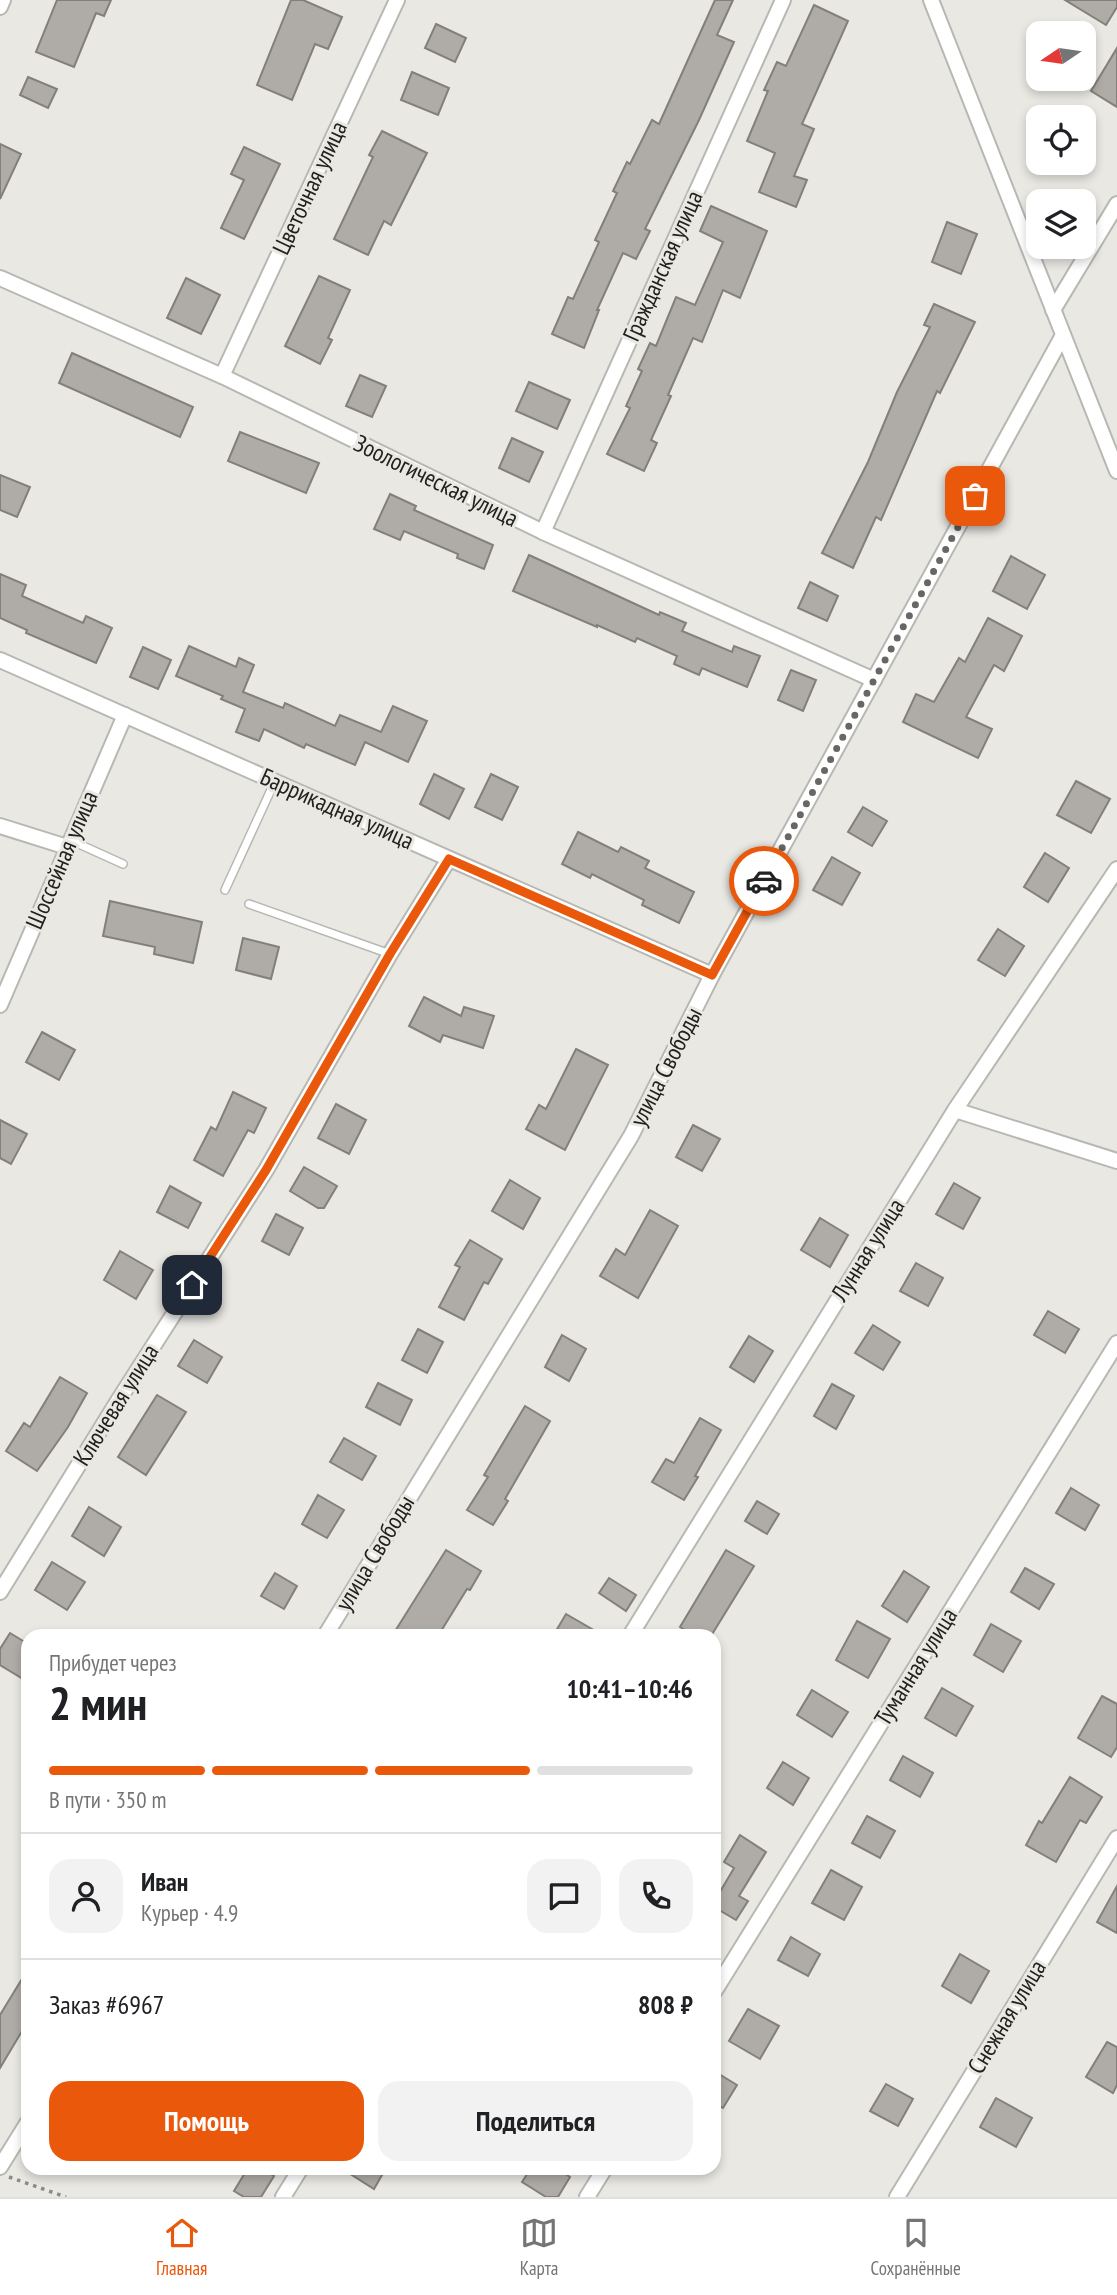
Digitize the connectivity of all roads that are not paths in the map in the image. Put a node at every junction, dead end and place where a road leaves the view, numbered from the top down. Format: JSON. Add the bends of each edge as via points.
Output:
{"nodes":[{"id":1,"x":3,"y":0,"type":"edge"},
{"id":2,"x":397,"y":0,"type":"edge"},
{"id":3,"x":783,"y":0,"type":"edge"},
{"id":4,"x":931,"y":0,"type":"edge"},
{"id":5,"x":0,"y":7,"type":"edge"},
{"id":6,"x":1117,"y":204,"type":"edge"},
{"id":7,"x":0,"y":278,"type":"edge"},
{"id":8,"x":1053,"y":310,"type":"junction"},
{"id":9,"x":1063,"y":335,"type":"junction"},
{"id":10,"x":222,"y":376,"type":"junction"},
{"id":11,"x":1117,"y":471,"type":"edge"},
{"id":12,"x":543,"y":532,"type":"junction"},
{"id":13,"x":0,"y":660,"type":"edge"},
{"id":14,"x":874,"y":680,"type":"junction"},
{"id":15,"x":125,"y":715,"type":"junction"},
{"id":16,"x":275,"y":781,"type":"junction"},
{"id":17,"x":0,"y":826,"type":"edge"},
{"id":18,"x":69,"y":844,"type":"junction"},
{"id":19,"x":449,"y":859,"type":"junction"},
{"id":20,"x":123,"y":864,"type":"dead end"},
{"id":21,"x":1117,"y":869,"type":"edge"},
{"id":22,"x":225,"y":890,"type":"dead end"},
{"id":23,"x":249,"y":904,"type":"dead end"},
{"id":24,"x":390,"y":954,"type":"junction"},
{"id":25,"x":712,"y":975,"type":"junction"},
{"id":26,"x":0,"y":1005,"type":"edge"},
{"id":27,"x":955,"y":1110,"type":"junction"},
{"id":28,"x":1117,"y":1161,"type":"edge"},
{"id":29,"x":1117,"y":1343,"type":"edge"},
{"id":30,"x":0,"y":1592,"type":"edge"},
{"id":31,"x":329,"y":1629,"type":"edge"},
{"id":32,"x":633,"y":1629,"type":"edge"},
{"id":33,"x":1117,"y":1838,"type":"edge"},
{"id":34,"x":721,"y":1981,"type":"edge"},
{"id":35,"x":21,"y":2133,"type":"edge"},
{"id":36,"x":0,"y":2167,"type":"edge"},
{"id":37,"x":297,"y":2175,"type":"edge"},
{"id":38,"x":601,"y":2175,"type":"edge"},
{"id":39,"x":283,"y":2197,"type":"edge"},
{"id":40,"x":587,"y":2197,"type":"edge"},
{"id":41,"x":897,"y":2197,"type":"edge"}],
"edges":[{"from":1,"to":5,"type":"street"},
{"from":2,"to":10,"type":"street","name":"Цветочная улица"},
{"from":3,"to":12,"type":"street","name":"Гражданская улица"},
{"from":4,"to":8,"type":"street"},
{"from":6,"to":8,"type":"street"},
{"from":7,"to":10,"type":"street","name":"Зоологическая улица"},
{"from":8,"to":9,"type":"street"},
{"from":9,"to":11,"type":"street"},
{"from":9,"to":14,"type":"street","name":"улица Свободы"},
{"from":10,"to":12,"type":"street","name":"Зоологическая улица"},
{"from":12,"to":14,"type":"street","name":"Зоологическая улица"},
{"from":13,"to":15,"type":"street","name":"Баррикадная улица"},
{"from":14,"to":25,"type":"street","name":"улица Свободы"},
{"from":15,"to":16,"type":"street","name":"Баррикадная улица"},
{"from":15,"to":18,"type":"street","name":"Шоссейная улица"},
{"from":16,"to":19,"type":"street","name":"Баррикадная улица"},
{"from":16,"to":22,"type":"lane"},
{"from":17,"to":18,"type":"street"},
{"from":18,"to":20,"type":"lane"},
{"from":18,"to":26,"type":"street","name":"Шоссейная улица"},
{"from":19,"to":24,"type":"street","name":"Ключевая улица"},
{"from":19,"to":25,"type":"street","name":"Баррикадная улица"},
{"from":21,"to":27,"type":"street","name":"Лунная улица"},
{"from":23,"to":24,"type":"lane"},
{"from":24,"to":30,"type":"street","name":"Ключевая улица","via":[[266,1170]]},
{"from":25,"to":31,"type":"street","name":"улица Свободы","via":[[631,1136]]},
{"from":27,"to":28,"type":"street"},
{"from":27,"to":32,"type":"street","name":"Лунная улица"},
{"from":29,"to":34,"type":"street","name":"Туманная улица"},
{"from":33,"to":41,"type":"street","name":"Снежная улица"},
{"from":35,"to":36,"type":"street"},
{"from":37,"to":39,"type":"street"},
{"from":38,"to":40,"type":"street"}]}
